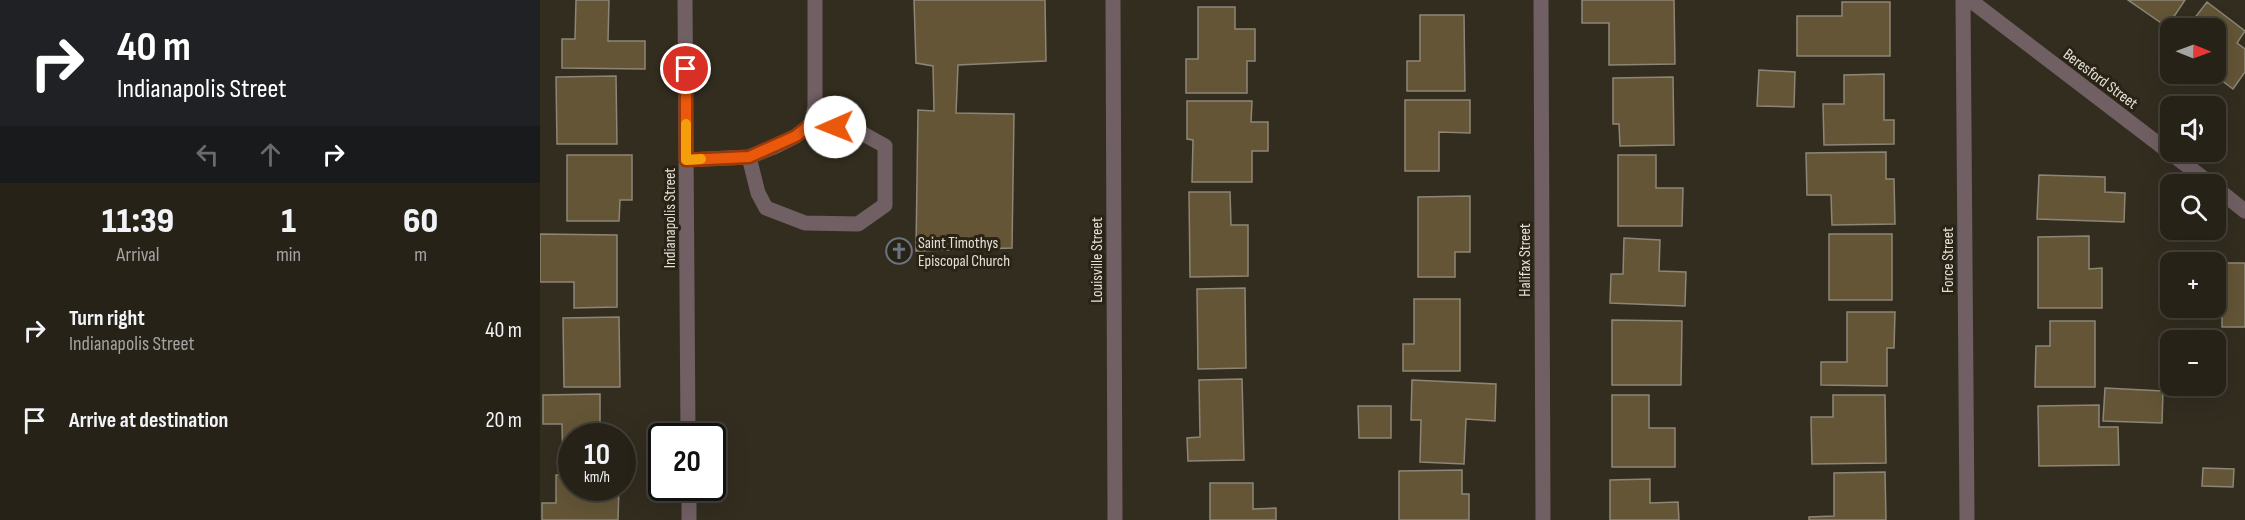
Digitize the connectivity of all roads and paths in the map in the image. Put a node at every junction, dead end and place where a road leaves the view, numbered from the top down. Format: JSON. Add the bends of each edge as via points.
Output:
{"nodes":[{"id":1,"x":686,"y":0,"type":"edge"},
{"id":2,"x":815,"y":0,"type":"edge"},
{"id":3,"x":1113,"y":0,"type":"edge"},
{"id":4,"x":1541,"y":0,"type":"edge"},
{"id":5,"x":1964,"y":0,"type":"edge"},
{"id":6,"x":1970,"y":0,"type":"edge"},
{"id":7,"x":811,"y":124,"type":"junction"},
{"id":8,"x":749,"y":157,"type":"junction"},
{"id":9,"x":686,"y":160,"type":"junction"},
{"id":10,"x":2198,"y":174,"type":"edge"},
{"id":11,"x":2226,"y":196,"type":"edge"},
{"id":12,"x":2245,"y":211,"type":"edge"},
{"id":13,"x":688,"y":423,"type":"edge"},
{"id":14,"x":689,"y":501,"type":"edge"},
{"id":15,"x":689,"y":520,"type":"edge"},
{"id":16,"x":1115,"y":520,"type":"edge"},
{"id":17,"x":1543,"y":520,"type":"edge"},
{"id":18,"x":1967,"y":520,"type":"edge"}],
"edges":[{"from":1,"to":9,"type":"street","name":"Indianapolis Street"},
{"from":2,"to":7,"type":"street","via":[[815,107]]},
{"from":3,"to":16,"type":"street","name":"Louisville Street"},
{"from":4,"to":17,"type":"street","name":"Halifax Street"},
{"from":5,"to":18,"type":"street","name":"Force Street"},
{"from":6,"to":10,"type":"street","name":"Beresford Street"},
{"from":7,"to":8,"type":"street","via":[[796,136]]},
{"from":7,"to":8,"type":"street","via":[[858,131],[885,146],[885,205],[858,224],[805,223],[766,208]]},
{"from":8,"to":9,"type":"street"},
{"from":9,"to":13,"type":"street","name":"Indianapolis Street"},
{"from":11,"to":12,"type":"street"},
{"from":14,"to":15,"type":"street"}]}
